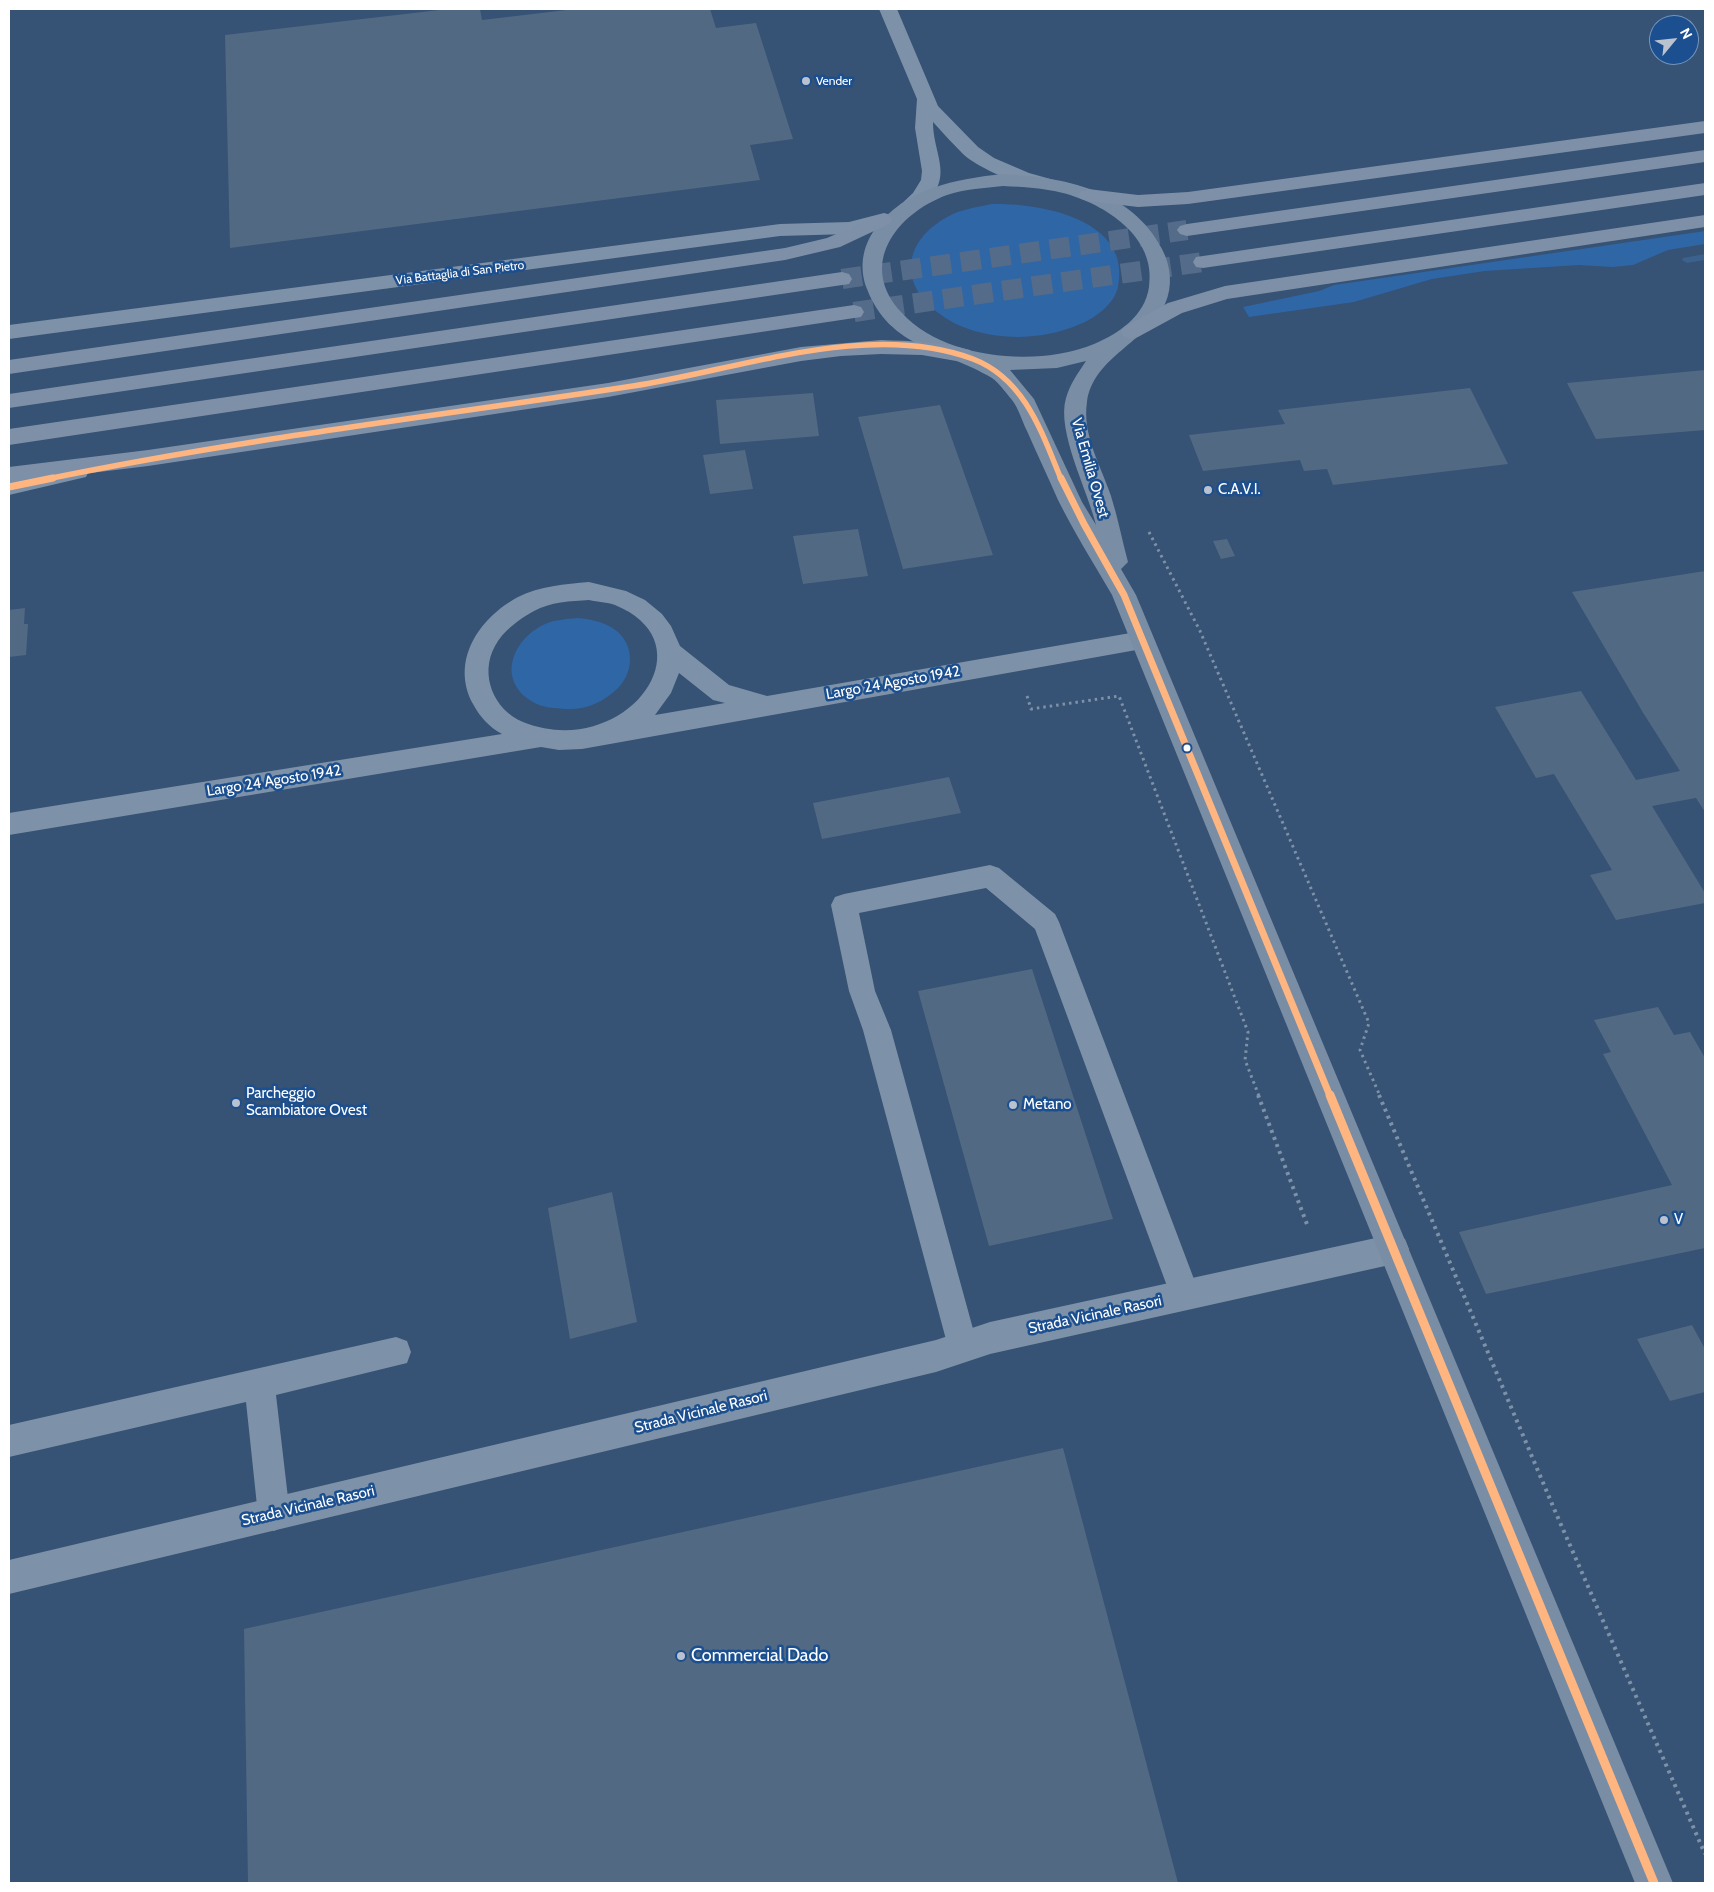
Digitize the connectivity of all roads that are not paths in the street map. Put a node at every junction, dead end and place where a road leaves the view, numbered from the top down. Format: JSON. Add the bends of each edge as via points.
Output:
{"nodes":[{"id":1,"x":888,"y":9,"type":"edge"},
{"id":2,"x":925,"y":100,"type":"junction"},
{"id":3,"x":1705,"y":127,"type":"edge"},
{"id":4,"x":1705,"y":156,"type":"edge"},
{"id":5,"x":1047,"y":184,"type":"junction"},
{"id":6,"x":1705,"y":189,"type":"edge"},
{"id":7,"x":1088,"y":195,"type":"junction"},
{"id":8,"x":907,"y":208,"type":"junction"},
{"id":9,"x":882,"y":220,"type":"junction"},
{"id":10,"x":1705,"y":221,"type":"edge"},
{"id":11,"x":1186,"y":230,"type":"tunnel mouth"},
{"id":12,"x":1203,"y":262,"type":"tunnel mouth"},
{"id":13,"x":842,"y":279,"type":"tunnel mouth"},
{"id":14,"x":854,"y":312,"type":"tunnel mouth"},
{"id":15,"x":9,"y":332,"type":"edge"},
{"id":16,"x":1131,"y":332,"type":"junction"},
{"id":17,"x":962,"y":355,"type":"junction"},
{"id":18,"x":9,"y":367,"type":"edge"},
{"id":19,"x":9,"y":400,"type":"edge"},
{"id":20,"x":9,"y":437,"type":"edge"},
{"id":21,"x":111,"y":465,"type":"junction"},
{"id":22,"x":9,"y":476,"type":"edge"},
{"id":23,"x":9,"y":486,"type":"edge"},
{"id":24,"x":1124,"y":594,"type":"junction"},
{"id":25,"x":1142,"y":640,"type":"junction"},
{"id":26,"x":670,"y":652,"type":"junction"},
{"id":27,"x":768,"y":704,"type":"junction"},
{"id":28,"x":605,"y":734,"type":"junction"},
{"id":29,"x":540,"y":738,"type":"junction"},
{"id":30,"x":9,"y":824,"type":"edge"},
{"id":31,"x":1394,"y":1249,"type":"junction"},
{"id":32,"x":1185,"y":1295,"type":"junction"},
{"id":33,"x":963,"y":1347,"type":"junction"},
{"id":34,"x":396,"y":1352,"type":"dead end"},
{"id":35,"x":259,"y":1382,"type":"junction"},
{"id":36,"x":9,"y":1441,"type":"edge"},
{"id":37,"x":274,"y":1515,"type":"junction"},
{"id":38,"x":9,"y":1577,"type":"edge"},
{"id":39,"x":1654,"y":1883,"type":"edge"}],
"edges":[{"from":1,"to":2,"type":"street","name":"Via Emilia Ovest"},
{"from":2,"to":5,"type":"street","name":"Via Emilia Ovest","via":[[958,139],[979,157],[1007,172]]},
{"from":2,"to":8,"type":"street","name":"Via Emilia Ovest","via":[[927,109],[923,125],[931,157],[932,181]]},
{"from":3,"to":7,"type":"highway","via":[[1188,198],[1138,201]]},
{"from":4,"to":11,"type":"highway"},
{"from":5,"to":7,"type":"main road","name":"Via Emilia Ovest"},
{"from":5,"to":8,"type":"main road","name":"Via Emilia Ovest","via":[[1003,180],[975,183],[941,191]]},
{"from":6,"to":12,"type":"highway"},
{"from":7,"to":16,"type":"main road","name":"Via Emilia Ovest","via":[[1106,203],[1135,225],[1155,250],[1160,265],[1158,293],[1153,307]]},
{"from":8,"to":9,"type":"street","name":"Via Battaglia di San Pietro"},
{"from":8,"to":17,"type":"main road","name":"Via Emilia Ovest","via":[[894,218],[876,244],[871,272],[875,286],[891,314],[905,327],[934,345]]},
{"from":9,"to":15,"type":"street","name":"Via Battaglia di San Pietro","via":[[858,228],[780,230]]},
{"from":9,"to":18,"type":"highway","via":[[833,242],[785,254]]},
{"from":10,"to":16,"type":"highway","via":[[1225,293],[1163,313]]},
{"from":13,"to":19,"type":"highway"},
{"from":14,"to":20,"type":"highway"},
{"from":16,"to":17,"type":"main road","name":"Via Emilia Ovest","via":[[1097,351],[1054,362],[1008,364]]},
{"from":16,"to":24,"type":"main road","name":"Via Emilia Ovest","via":[[1102,356],[1088,373],[1078,390],[1073,414],[1079,441],[1100,497]]},
{"from":17,"to":21,"type":"highway","via":[[905,347],[844,348],[746,363],[640,385]]},
{"from":17,"to":24,"type":"main road","name":"Via Emilia Ovest","via":[[1001,374],[1023,399],[1071,502]]},
{"from":21,"to":22,"type":"highway"},
{"from":21,"to":23,"type":"street"},
{"from":24,"to":25,"type":"main road","name":"Via Emilia Ovest"},
{"from":25,"to":27,"type":"street","name":"Largo 24 Agosto 1942"},
{"from":25,"to":31,"type":"main road","name":"Via Emilia Ovest"},
{"from":26,"to":27,"type":"street","name":"Largo 24 Agosto 1942","via":[[722,693]]},
{"from":26,"to":28,"type":"street","name":"Largo 24 Agosto 1942","via":[[668,676],[655,700],[634,720]]},
{"from":26,"to":29,"type":"street","name":"Largo 24 Agosto 1942","via":[[661,629],[644,610],[618,597],[596,593],[557,593],[527,603],[502,620],[484,641],[476,664],[477,689],[490,711],[511,728]]},
{"from":27,"to":28,"type":"street","name":"Largo 24 Agosto 1942"},
{"from":28,"to":29,"type":"street","name":"Largo 24 Agosto 1942","via":[[573,740]]},
{"from":29,"to":30,"type":"street","name":"Largo 24 Agosto 1942"},
{"from":31,"to":32,"type":"street","name":"Strada Vicinale Rasori"},
{"from":31,"to":39,"type":"main road","name":"Via Emilia Ovest"},
{"from":32,"to":33,"type":"street","name":"Strada Vicinale Rasori","via":[[990,1338]]},
{"from":32,"to":33,"type":"lane","via":[[1046,922],[990,876],[844,905],[862,991],[877,1030]]},
{"from":33,"to":37,"type":"street","name":"Strada Vicinale Rasori"},
{"from":34,"to":35,"type":"lane"},
{"from":35,"to":36,"type":"lane"},
{"from":35,"to":37,"type":"lane"},
{"from":37,"to":38,"type":"street","name":"Strada Vicinale Rasori"}]}
